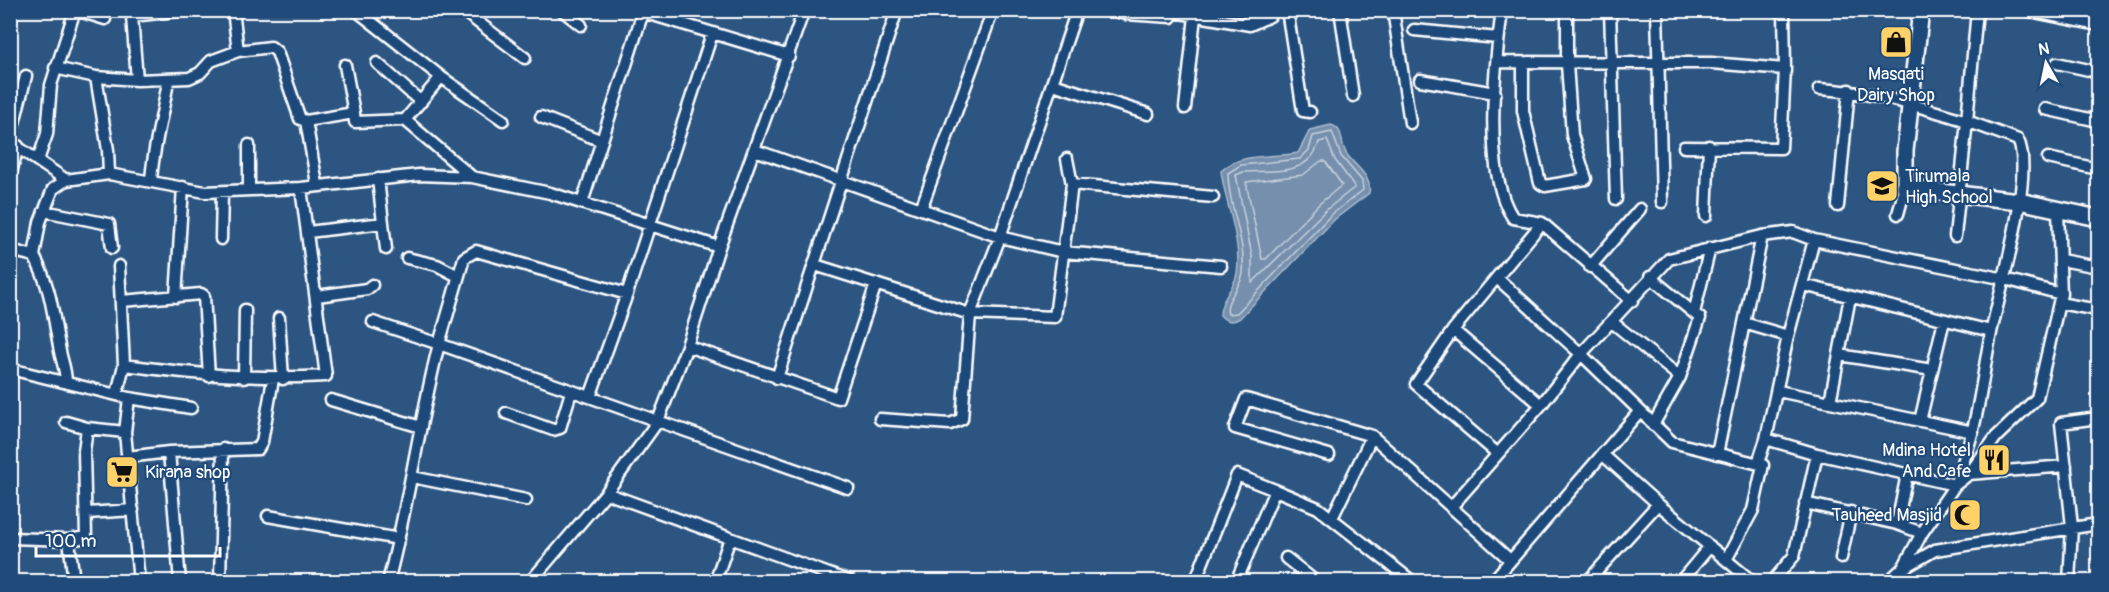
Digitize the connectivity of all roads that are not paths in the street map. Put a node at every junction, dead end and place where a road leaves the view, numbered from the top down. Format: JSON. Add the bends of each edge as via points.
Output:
{"nodes":[{"id":1,"x":75,"y":10,"type":"edge"},
{"id":2,"x":185,"y":10,"type":"edge"},
{"id":3,"x":233,"y":10,"type":"edge"},
{"id":4,"x":356,"y":10,"type":"edge"},
{"id":5,"x":462,"y":10,"type":"edge"},
{"id":6,"x":562,"y":10,"type":"edge"},
{"id":7,"x":804,"y":10,"type":"edge"},
{"id":8,"x":897,"y":10,"type":"edge"},
{"id":9,"x":993,"y":10,"type":"edge"},
{"id":10,"x":1077,"y":10,"type":"edge"},
{"id":11,"x":1112,"y":10,"type":"edge"},
{"id":12,"x":1163,"y":10,"type":"edge"},
{"id":13,"x":1249,"y":10,"type":"edge"},
{"id":14,"x":1272,"y":10,"type":"edge"},
{"id":15,"x":1287,"y":10,"type":"edge"},
{"id":16,"x":1340,"y":10,"type":"edge"},
{"id":17,"x":1393,"y":10,"type":"edge"},
{"id":18,"x":1502,"y":10,"type":"edge"},
{"id":19,"x":1567,"y":10,"type":"edge"},
{"id":20,"x":1610,"y":10,"type":"edge"},
{"id":21,"x":1657,"y":10,"type":"edge"},
{"id":22,"x":1784,"y":10,"type":"edge"},
{"id":23,"x":1921,"y":10,"type":"edge"},
{"id":24,"x":1977,"y":10,"type":"edge"},
{"id":25,"x":2025,"y":10,"type":"edge"},
{"id":26,"x":1195,"y":16,"type":"junction"},
{"id":27,"x":105,"y":19,"type":"dead end"},
{"id":28,"x":581,"y":25,"type":"dead end"},
{"id":29,"x":1250,"y":25,"type":"junction"},
{"id":30,"x":2098,"y":25,"type":"edge"},
{"id":31,"x":1413,"y":30,"type":"dead end"},
{"id":32,"x":712,"y":34,"type":"junction"},
{"id":33,"x":1498,"y":38,"type":"junction"},
{"id":34,"x":238,"y":51,"type":"junction"},
{"id":35,"x":789,"y":56,"type":"junction"},
{"id":36,"x":525,"y":58,"type":"dead end"},
{"id":37,"x":1497,"y":62,"type":"junction"},
{"id":38,"x":377,"y":63,"type":"dead end"},
{"id":39,"x":1523,"y":63,"type":"junction"},
{"id":40,"x":1613,"y":63,"type":"junction"},
{"id":41,"x":1658,"y":63,"type":"junction"},
{"id":42,"x":2056,"y":63,"type":"dead end"},
{"id":43,"x":1567,"y":64,"type":"junction"},
{"id":44,"x":345,"y":65,"type":"dead end"},
{"id":45,"x":56,"y":68,"type":"junction"},
{"id":46,"x":1785,"y":69,"type":"junction"},
{"id":47,"x":2098,"y":72,"type":"edge"},
{"id":48,"x":26,"y":76,"type":"dead end"},
{"id":49,"x":96,"y":77,"type":"junction"},
{"id":50,"x":441,"y":77,"type":"junction"},
{"id":51,"x":137,"y":80,"type":"junction"},
{"id":52,"x":1420,"y":80,"type":"dead end"},
{"id":53,"x":168,"y":81,"type":"junction"},
{"id":54,"x":1053,"y":84,"type":"junction"},
{"id":55,"x":1819,"y":89,"type":"dead end"},
{"id":56,"x":1850,"y":90,"type":"junction"},
{"id":57,"x":1495,"y":93,"type":"junction"},
{"id":58,"x":1353,"y":96,"type":"dead end"},
{"id":59,"x":421,"y":102,"type":"junction"},
{"id":60,"x":1911,"y":104,"type":"junction"},
{"id":61,"x":1185,"y":108,"type":"dead end"},
{"id":62,"x":2045,"y":109,"type":"dead end"},
{"id":63,"x":1310,"y":112,"type":"dead end"},
{"id":64,"x":354,"y":113,"type":"junction"},
{"id":65,"x":1148,"y":114,"type":"dead end"},
{"id":66,"x":541,"y":117,"type":"dead end"},
{"id":67,"x":405,"y":120,"type":"junction"},
{"id":68,"x":503,"y":120,"type":"dead end"},
{"id":69,"x":306,"y":121,"type":"junction"},
{"id":70,"x":1967,"y":121,"type":"junction"},
{"id":71,"x":2098,"y":121,"type":"edge"},
{"id":72,"x":1410,"y":123,"type":"dead end"},
{"id":73,"x":602,"y":141,"type":"junction"},
{"id":74,"x":13,"y":142,"type":"edge"},
{"id":75,"x":249,"y":145,"type":"dead end"},
{"id":76,"x":1709,"y":146,"type":"junction"},
{"id":77,"x":1684,"y":147,"type":"dead end"},
{"id":78,"x":755,"y":150,"type":"junction"},
{"id":79,"x":2048,"y":158,"type":"dead end"},
{"id":80,"x":1067,"y":159,"type":"dead end"},
{"id":81,"x":38,"y":160,"type":"junction"},
{"id":82,"x":2098,"y":169,"type":"edge"},
{"id":83,"x":109,"y":174,"type":"junction"},
{"id":84,"x":10,"y":177,"type":"edge"},
{"id":85,"x":472,"y":177,"type":"junction"},
{"id":86,"x":378,"y":179,"type":"junction"},
{"id":87,"x":66,"y":180,"type":"junction"},
{"id":88,"x":152,"y":181,"type":"junction"},
{"id":89,"x":841,"y":181,"type":"junction"},
{"id":90,"x":317,"y":184,"type":"junction"},
{"id":91,"x":1072,"y":184,"type":"junction"},
{"id":92,"x":183,"y":188,"type":"junction"},
{"id":93,"x":301,"y":188,"type":"junction"},
{"id":94,"x":1905,"y":188,"type":"junction"},
{"id":95,"x":249,"y":190,"type":"junction"},
{"id":96,"x":222,"y":192,"type":"junction"},
{"id":97,"x":1960,"y":195,"type":"junction"},
{"id":98,"x":1213,"y":197,"type":"dead end"},
{"id":99,"x":1616,"y":199,"type":"dead end"},
{"id":100,"x":2019,"y":201,"type":"junction"},
{"id":101,"x":1662,"y":202,"type":"dead end"},
{"id":102,"x":582,"y":203,"type":"junction"},
{"id":103,"x":1838,"y":206,"type":"dead end"},
{"id":104,"x":921,"y":209,"type":"junction"},
{"id":105,"x":1640,"y":209,"type":"dead end"},
{"id":106,"x":2058,"y":210,"type":"junction"},
{"id":107,"x":45,"y":211,"type":"junction"},
{"id":108,"x":1898,"y":214,"type":"dead end"},
{"id":109,"x":1706,"y":216,"type":"dead end"},
{"id":110,"x":2098,"y":218,"type":"edge"},
{"id":111,"x":383,"y":223,"type":"junction"},
{"id":112,"x":1542,"y":223,"type":"junction"},
{"id":113,"x":649,"y":226,"type":"junction"},
{"id":114,"x":308,"y":232,"type":"junction"},
{"id":115,"x":1762,"y":236,"type":"junction"},
{"id":116,"x":1955,"y":236,"type":"dead end"},
{"id":117,"x":1000,"y":237,"type":"junction"},
{"id":118,"x":221,"y":239,"type":"dead end"},
{"id":119,"x":1814,"y":240,"type":"junction"},
{"id":120,"x":112,"y":248,"type":"dead end"},
{"id":121,"x":719,"y":248,"type":"junction"},
{"id":122,"x":1710,"y":248,"type":"junction"},
{"id":123,"x":386,"y":249,"type":"dead end"},
{"id":124,"x":10,"y":250,"type":"edge"},
{"id":125,"x":1063,"y":252,"type":"junction"},
{"id":126,"x":34,"y":256,"type":"junction"},
{"id":127,"x":407,"y":258,"type":"dead end"},
{"id":128,"x":2061,"y":260,"type":"junction"},
{"id":129,"x":815,"y":265,"type":"junction"},
{"id":130,"x":119,"y":266,"type":"dead end"},
{"id":131,"x":1221,"y":266,"type":"dead end"},
{"id":132,"x":1590,"y":267,"type":"junction"},
{"id":133,"x":2098,"y":267,"type":"edge"},
{"id":134,"x":458,"y":276,"type":"junction"},
{"id":135,"x":1650,"y":277,"type":"junction"},
{"id":136,"x":1498,"y":279,"type":"junction"},
{"id":137,"x":2006,"y":279,"type":"junction"},
{"id":138,"x":876,"y":284,"type":"junction"},
{"id":139,"x":372,"y":285,"type":"dead end"},
{"id":140,"x":1803,"y":285,"type":"junction"},
{"id":141,"x":627,"y":294,"type":"junction"},
{"id":142,"x":317,"y":296,"type":"junction"},
{"id":143,"x":176,"y":297,"type":"junction"},
{"id":144,"x":1850,"y":297,"type":"junction"},
{"id":145,"x":2060,"y":299,"type":"junction"},
{"id":146,"x":122,"y":301,"type":"junction"},
{"id":147,"x":1632,"y":301,"type":"junction"},
{"id":148,"x":245,"y":310,"type":"dead end"},
{"id":149,"x":2098,"y":310,"type":"edge"},
{"id":150,"x":1694,"y":313,"type":"junction"},
{"id":151,"x":970,"y":314,"type":"junction"},
{"id":152,"x":279,"y":318,"type":"dead end"},
{"id":153,"x":1944,"y":320,"type":"junction"},
{"id":154,"x":373,"y":322,"type":"dead end"},
{"id":155,"x":1612,"y":322,"type":"junction"},
{"id":156,"x":1744,"y":323,"type":"junction"},
{"id":157,"x":1453,"y":330,"type":"junction"},
{"id":158,"x":1991,"y":331,"type":"junction"},
{"id":159,"x":1788,"y":336,"type":"junction"},
{"id":160,"x":439,"y":344,"type":"junction"},
{"id":161,"x":687,"y":346,"type":"junction"},
{"id":162,"x":1581,"y":354,"type":"junction"},
{"id":163,"x":1839,"y":355,"type":"junction"},
{"id":164,"x":124,"y":365,"type":"junction"},
{"id":165,"x":10,"y":369,"type":"edge"},
{"id":166,"x":1932,"y":370,"type":"junction"},
{"id":167,"x":209,"y":376,"type":"junction"},
{"id":168,"x":1680,"y":377,"type":"junction"},
{"id":169,"x":244,"y":378,"type":"junction"},
{"id":170,"x":777,"y":378,"type":"junction"},
{"id":171,"x":278,"y":379,"type":"junction"},
{"id":172,"x":66,"y":383,"type":"junction"},
{"id":173,"x":1778,"y":391,"type":"junction"},
{"id":174,"x":571,"y":392,"type":"junction"},
{"id":175,"x":117,"y":394,"type":"junction"},
{"id":176,"x":590,"y":397,"type":"junction"},
{"id":177,"x":129,"y":398,"type":"junction"},
{"id":178,"x":331,"y":400,"type":"dead end"},
{"id":179,"x":1830,"y":402,"type":"junction"},
{"id":180,"x":1541,"y":405,"type":"junction"},
{"id":181,"x":191,"y":408,"type":"dead end"},
{"id":182,"x":1639,"y":412,"type":"junction"},
{"id":183,"x":506,"y":413,"type":"dead end"},
{"id":184,"x":2098,"y":418,"type":"edge"},
{"id":185,"x":879,"y":419,"type":"dead end"},
{"id":186,"x":658,"y":421,"type":"junction"},
{"id":187,"x":1920,"y":421,"type":"junction"},
{"id":188,"x":66,"y":422,"type":"dead end"},
{"id":189,"x":1653,"y":425,"type":"junction"},
{"id":190,"x":421,"y":427,"type":"junction"},
{"id":191,"x":87,"y":428,"type":"junction"},
{"id":192,"x":125,"y":432,"type":"junction"},
{"id":193,"x":1973,"y":432,"type":"junction"},
{"id":194,"x":1372,"y":436,"type":"junction"},
{"id":195,"x":1766,"y":439,"type":"junction"},
{"id":196,"x":222,"y":449,"type":"junction"},
{"id":197,"x":169,"y":452,"type":"junction"},
{"id":198,"x":1498,"y":454,"type":"junction"},
{"id":199,"x":1602,"y":454,"type":"junction"},
{"id":200,"x":1717,"y":454,"type":"junction"},
{"id":201,"x":1817,"y":454,"type":"junction"},
{"id":202,"x":1329,"y":455,"type":"dead end"},
{"id":203,"x":127,"y":457,"type":"junction"},
{"id":204,"x":1758,"y":463,"type":"junction"},
{"id":205,"x":2066,"y":466,"type":"junction"},
{"id":206,"x":1907,"y":474,"type":"junction"},
{"id":207,"x":1969,"y":474,"type":"junction"},
{"id":208,"x":412,"y":477,"type":"junction"},
{"id":209,"x":1955,"y":485,"type":"junction"},
{"id":210,"x":848,"y":488,"type":"dead end"},
{"id":211,"x":1275,"y":490,"type":"junction"},
{"id":212,"x":606,"y":493,"type":"junction"},
{"id":213,"x":526,"y":500,"type":"dead end"},
{"id":214,"x":1805,"y":503,"type":"junction"},
{"id":215,"x":1658,"y":504,"type":"junction"},
{"id":216,"x":1452,"y":506,"type":"junction"},
{"id":217,"x":133,"y":510,"type":"junction"},
{"id":218,"x":1851,"y":512,"type":"junction"},
{"id":219,"x":87,"y":513,"type":"junction"},
{"id":220,"x":268,"y":516,"type":"dead end"},
{"id":221,"x":1332,"y":518,"type":"junction"},
{"id":222,"x":1897,"y":524,"type":"junction"},
{"id":223,"x":2098,"y":524,"type":"edge"},
{"id":224,"x":2072,"y":527,"type":"junction"},
{"id":225,"x":1922,"y":533,"type":"junction"},
{"id":226,"x":10,"y":538,"type":"edge"},
{"id":227,"x":730,"y":538,"type":"junction"},
{"id":228,"x":399,"y":539,"type":"junction"},
{"id":229,"x":69,"y":540,"type":"junction"},
{"id":230,"x":1710,"y":546,"type":"junction"},
{"id":231,"x":1286,"y":558,"type":"dead end"},
{"id":232,"x":1727,"y":558,"type":"junction"},
{"id":233,"x":1841,"y":558,"type":"dead end"},
{"id":234,"x":1510,"y":560,"type":"junction"},
{"id":235,"x":1903,"y":568,"type":"junction"},
{"id":236,"x":1400,"y":577,"type":"edge"},
{"id":237,"x":1239,"y":581,"type":"edge"},
{"id":238,"x":74,"y":582,"type":"edge"},
{"id":239,"x":138,"y":582,"type":"edge"},
{"id":240,"x":180,"y":582,"type":"edge"},
{"id":241,"x":220,"y":582,"type":"edge"},
{"id":242,"x":388,"y":582,"type":"edge"},
{"id":243,"x":530,"y":582,"type":"edge"},
{"id":244,"x":715,"y":582,"type":"edge"},
{"id":245,"x":851,"y":582,"type":"edge"},
{"id":246,"x":1195,"y":582,"type":"edge"},
{"id":247,"x":1316,"y":582,"type":"edge"},
{"id":248,"x":1413,"y":582,"type":"edge"},
{"id":249,"x":1491,"y":582,"type":"edge"},
{"id":250,"x":1587,"y":582,"type":"edge"},
{"id":251,"x":1680,"y":582,"type":"edge"},
{"id":252,"x":1753,"y":582,"type":"edge"},
{"id":253,"x":1772,"y":582,"type":"edge"},
{"id":254,"x":1888,"y":582,"type":"edge"},
{"id":255,"x":2069,"y":582,"type":"edge"}],
"edges":[{"from":1,"to":27,"type":"street"},
{"from":1,"to":45,"type":"street"},
{"from":2,"to":51,"type":"street","via":[[132,16]]},
{"from":3,"to":34,"type":"street"},
{"from":4,"to":50,"type":"street"},
{"from":5,"to":36,"type":"street"},
{"from":6,"to":28,"type":"street"},
{"from":7,"to":35,"type":"street"},
{"from":8,"to":89,"type":"street"},
{"from":9,"to":104,"type":"street"},
{"from":10,"to":54,"type":"street"},
{"from":11,"to":26,"type":"street"},
{"from":12,"to":26,"type":"street"},
{"from":13,"to":29,"type":"street"},
{"from":14,"to":29,"type":"street","via":[[1270,16]]},
{"from":15,"to":63,"type":"street","via":[[1303,111]]},
{"from":16,"to":58,"type":"street"},
{"from":17,"to":72,"type":"street"},
{"from":18,"to":33,"type":"street"},
{"from":19,"to":43,"type":"street"},
{"from":20,"to":40,"type":"street"},
{"from":21,"to":41,"type":"street"},
{"from":22,"to":46,"type":"street"},
{"from":23,"to":60,"type":"main road"},
{"from":24,"to":70,"type":"street"},
{"from":25,"to":30,"type":"street"},
{"from":26,"to":29,"type":"street"},
{"from":26,"to":61,"type":"street"},
{"from":31,"to":33,"type":"street"},
{"from":32,"to":35,"type":"street"},
{"from":32,"to":73,"type":"street","via":[[643,12]]},
{"from":32,"to":113,"type":"street"},
{"from":33,"to":37,"type":"street"},
{"from":34,"to":53,"type":"street","via":[[211,61],[200,73]]},
{"from":34,"to":69,"type":"street","via":[[265,46],[277,52],[300,119]]},
{"from":35,"to":78,"type":"street"},
{"from":37,"to":39,"type":"street"},
{"from":37,"to":57,"type":"street"},
{"from":38,"to":59,"type":"street"},
{"from":39,"to":43,"type":"street"},
{"from":39,"to":43,"type":"street","via":[[1523,111],[1540,183],[1545,186],[1586,179],[1572,135]]},
{"from":40,"to":41,"type":"street"},
{"from":40,"to":43,"type":"street"},
{"from":40,"to":99,"type":"street"},
{"from":41,"to":46,"type":"street"},
{"from":41,"to":101,"type":"street"},
{"from":42,"to":47,"type":"street"},
{"from":44,"to":64,"type":"street"},
{"from":45,"to":49,"type":"street"},
{"from":45,"to":81,"type":"street","via":[[47,134]]},
{"from":46,"to":76,"type":"street","via":[[1781,148]]},
{"from":48,"to":74,"type":"street"},
{"from":49,"to":51,"type":"street"},
{"from":49,"to":83,"type":"street"},
{"from":50,"to":59,"type":"street"},
{"from":50,"to":68,"type":"street"},
{"from":51,"to":53,"type":"street"},
{"from":52,"to":57,"type":"street"},
{"from":53,"to":88,"type":"street","via":[[153,148]]},
{"from":54,"to":65,"type":"street"},
{"from":54,"to":117,"type":"street"},
{"from":55,"to":56,"type":"street"},
{"from":56,"to":60,"type":"street"},
{"from":56,"to":103,"type":"street"},
{"from":57,"to":112,"type":"street","via":[[1494,141],[1504,204],[1513,218]]},
{"from":59,"to":67,"type":"street"},
{"from":60,"to":70,"type":"street"},
{"from":60,"to":94,"type":"main road"},
{"from":62,"to":71,"type":"street"},
{"from":64,"to":67,"type":"street","via":[[355,122]]},
{"from":64,"to":69,"type":"street"},
{"from":66,"to":73,"type":"street"},
{"from":67,"to":85,"type":"street"},
{"from":69,"to":90,"type":"street"},
{"from":70,"to":97,"type":"street"},
{"from":70,"to":100,"type":"street","via":[[2018,140],[2022,148]]},
{"from":73,"to":102,"type":"street"},
{"from":74,"to":81,"type":"street"},
{"from":74,"to":84,"type":"street"},
{"from":75,"to":95,"type":"street"},
{"from":76,"to":77,"type":"street"},
{"from":76,"to":109,"type":"street"},
{"from":78,"to":89,"type":"street"},
{"from":78,"to":121,"type":"street"},
{"from":79,"to":82,"type":"street"},
{"from":80,"to":91,"type":"street"},
{"from":81,"to":87,"type":"street"},
{"from":83,"to":87,"type":"street"},
{"from":83,"to":88,"type":"street"},
{"from":85,"to":86,"type":"street","via":[[420,175]]},
{"from":85,"to":102,"type":"street"},
{"from":86,"to":90,"type":"street"},
{"from":86,"to":111,"type":"street"},
{"from":87,"to":107,"type":"street","via":[[53,189]]},
{"from":88,"to":92,"type":"street"},
{"from":89,"to":104,"type":"street"},
{"from":89,"to":129,"type":"street"},
{"from":90,"to":93,"type":"street"},
{"from":91,"to":98,"type":"street"},
{"from":91,"to":125,"type":"street"},
{"from":92,"to":96,"type":"street"},
{"from":92,"to":143,"type":"street"},
{"from":93,"to":95,"type":"street"},
{"from":93,"to":114,"type":"street"},
{"from":94,"to":97,"type":"main road"},
{"from":94,"to":108,"type":"street"},
{"from":95,"to":96,"type":"street"},
{"from":96,"to":118,"type":"street"},
{"from":97,"to":100,"type":"main road"},
{"from":97,"to":116,"type":"street"},
{"from":100,"to":106,"type":"main road"},
{"from":100,"to":137,"type":"street"},
{"from":102,"to":113,"type":"street"},
{"from":104,"to":117,"type":"street"},
{"from":105,"to":132,"type":"street"},
{"from":106,"to":110,"type":"main road"},
{"from":106,"to":128,"type":"street"},
{"from":107,"to":120,"type":"street","via":[[110,224]]},
{"from":107,"to":126,"type":"street"},
{"from":111,"to":114,"type":"street"},
{"from":111,"to":123,"type":"street"},
{"from":112,"to":132,"type":"street"},
{"from":112,"to":136,"type":"street"},
{"from":113,"to":121,"type":"street"},
{"from":113,"to":141,"type":"street"},
{"from":114,"to":142,"type":"street"},
{"from":115,"to":119,"type":"street","via":[[1792,232]]},
{"from":115,"to":122,"type":"street"},
{"from":115,"to":156,"type":"street"},
{"from":117,"to":125,"type":"street"},
{"from":117,"to":151,"type":"street"},
{"from":119,"to":137,"type":"street"},
{"from":119,"to":140,"type":"street"},
{"from":121,"to":161,"type":"street"},
{"from":122,"to":135,"type":"street","via":[[1669,258]]},
{"from":122,"to":150,"type":"street"},
{"from":124,"to":126,"type":"street"},
{"from":125,"to":131,"type":"street"},
{"from":125,"to":151,"type":"street","via":[[1055,317]]},
{"from":126,"to":172,"type":"street","via":[[48,283]]},
{"from":127,"to":134,"type":"street"},
{"from":128,"to":133,"type":"street"},
{"from":128,"to":145,"type":"street"},
{"from":129,"to":138,"type":"street"},
{"from":129,"to":170,"type":"street"},
{"from":130,"to":146,"type":"street"},
{"from":132,"to":147,"type":"street"},
{"from":134,"to":141,"type":"street","via":[[464,258],[476,252]]},
{"from":134,"to":160,"type":"street"},
{"from":135,"to":147,"type":"street"},
{"from":135,"to":150,"type":"street"},
{"from":136,"to":157,"type":"street"},
{"from":136,"to":162,"type":"street"},
{"from":137,"to":145,"type":"street"},
{"from":137,"to":158,"type":"street"},
{"from":138,"to":151,"type":"street"},
{"from":138,"to":170,"type":"street","via":[[838,398]]},
{"from":139,"to":142,"type":"street"},
{"from":140,"to":144,"type":"street"},
{"from":140,"to":159,"type":"street"},
{"from":141,"to":176,"type":"street"},
{"from":142,"to":171,"type":"street","via":[[326,376]]},
{"from":143,"to":146,"type":"street"},
{"from":143,"to":167,"type":"street","via":[[201,294],[206,300]]},
{"from":144,"to":153,"type":"street"},
{"from":144,"to":163,"type":"street"},
{"from":145,"to":149,"type":"street"},
{"from":145,"to":207,"type":"street","via":[[2037,398],[1996,437]]},
{"from":146,"to":164,"type":"street"},
{"from":147,"to":155,"type":"street"},
{"from":148,"to":169,"type":"street"},
{"from":150,"to":168,"type":"street","via":[[1700,318]]},
{"from":151,"to":185,"type":"street","via":[[962,419],[950,424]]},
{"from":152,"to":171,"type":"street"},
{"from":153,"to":158,"type":"street"},
{"from":153,"to":166,"type":"street"},
{"from":154,"to":160,"type":"street"},
{"from":155,"to":162,"type":"street"},
{"from":155,"to":168,"type":"street"},
{"from":156,"to":159,"type":"street"},
{"from":156,"to":200,"type":"street"},
{"from":157,"to":180,"type":"street"},
{"from":157,"to":198,"type":"street","via":[[1416,384]]},
{"from":158,"to":193,"type":"street"},
{"from":159,"to":173,"type":"street"},
{"from":160,"to":174,"type":"street"},
{"from":160,"to":190,"type":"street"},
{"from":161,"to":170,"type":"street"},
{"from":161,"to":186,"type":"street"},
{"from":162,"to":180,"type":"street"},
{"from":162,"to":182,"type":"street"},
{"from":163,"to":166,"type":"street"},
{"from":163,"to":179,"type":"street"},
{"from":164,"to":167,"type":"street"},
{"from":164,"to":175,"type":"street"},
{"from":165,"to":172,"type":"street"},
{"from":166,"to":187,"type":"street"},
{"from":167,"to":169,"type":"street"},
{"from":168,"to":189,"type":"street"},
{"from":169,"to":171,"type":"street"},
{"from":171,"to":196,"type":"street","via":[[261,446],[255,450]]},
{"from":172,"to":175,"type":"street"},
{"from":173,"to":179,"type":"street"},
{"from":173,"to":195,"type":"street"},
{"from":174,"to":176,"type":"street"},
{"from":174,"to":183,"type":"street","via":[[560,429]]},
{"from":175,"to":177,"type":"street"},
{"from":176,"to":186,"type":"street"},
{"from":177,"to":181,"type":"street"},
{"from":177,"to":192,"type":"street"},
{"from":178,"to":190,"type":"street"},
{"from":179,"to":187,"type":"street"},
{"from":180,"to":198,"type":"street"},
{"from":182,"to":189,"type":"street"},
{"from":182,"to":199,"type":"street"},
{"from":184,"to":205,"type":"street","via":[[2061,423]]},
{"from":186,"to":210,"type":"street"},
{"from":186,"to":212,"type":"street"},
{"from":187,"to":193,"type":"street"},
{"from":188,"to":191,"type":"street"},
{"from":189,"to":200,"type":"street","via":[[1672,442]]},
{"from":190,"to":208,"type":"street"},
{"from":191,"to":192,"type":"street"},
{"from":191,"to":219,"type":"street"},
{"from":192,"to":203,"type":"street"},
{"from":193,"to":209,"type":"street"},
{"from":194,"to":202,"type":"street","via":[[1246,399],[1235,428]]},
{"from":194,"to":216,"type":"street"},
{"from":194,"to":221,"type":"street"},
{"from":195,"to":201,"type":"street"},
{"from":195,"to":204,"type":"street"},
{"from":196,"to":197,"type":"street"},
{"from":196,"to":241,"type":"street"},
{"from":197,"to":203,"type":"street"},
{"from":197,"to":240,"type":"street"},
{"from":198,"to":216,"type":"street"},
{"from":199,"to":215,"type":"street"},
{"from":199,"to":234,"type":"street"},
{"from":200,"to":204,"type":"street"},
{"from":201,"to":206,"type":"street"},
{"from":201,"to":214,"type":"street"},
{"from":203,"to":217,"type":"street"},
{"from":204,"to":232,"type":"street","via":[[1763,465],[1753,510]]},
{"from":205,"to":207,"type":"street"},
{"from":205,"to":224,"type":"street"},
{"from":206,"to":209,"type":"street"},
{"from":206,"to":222,"type":"street"},
{"from":207,"to":209,"type":"street"},
{"from":208,"to":213,"type":"street"},
{"from":208,"to":228,"type":"street"},
{"from":209,"to":225,"type":"street"},
{"from":211,"to":221,"type":"street"},
{"from":211,"to":237,"type":"street"},
{"from":211,"to":246,"type":"street","via":[[1237,476]]},
{"from":212,"to":227,"type":"street"},
{"from":212,"to":243,"type":"street"},
{"from":214,"to":218,"type":"street"},
{"from":214,"to":253,"type":"street","via":[[1794,556]]},
{"from":215,"to":230,"type":"street"},
{"from":215,"to":250,"type":"street"},
{"from":216,"to":234,"type":"street"},
{"from":217,"to":219,"type":"street"},
{"from":217,"to":239,"type":"street"},
{"from":218,"to":222,"type":"street"},
{"from":218,"to":233,"type":"street"},
{"from":219,"to":229,"type":"street","via":[[86,537]]},
{"from":220,"to":228,"type":"street"},
{"from":221,"to":236,"type":"street"},
{"from":222,"to":225,"type":"street"},
{"from":223,"to":224,"type":"street"},
{"from":224,"to":235,"type":"street","via":[[1935,550]]},
{"from":224,"to":255,"type":"street"},
{"from":225,"to":235,"type":"street"},
{"from":226,"to":229,"type":"street"},
{"from":227,"to":244,"type":"street"},
{"from":227,"to":245,"type":"street"},
{"from":228,"to":242,"type":"street"},
{"from":229,"to":238,"type":"street"},
{"from":230,"to":232,"type":"street"},
{"from":230,"to":251,"type":"street"},
{"from":231,"to":247,"type":"street"},
{"from":232,"to":252,"type":"street"},
{"from":234,"to":249,"type":"street"},
{"from":235,"to":254,"type":"street"},
{"from":236,"to":248,"type":"street"}]}
